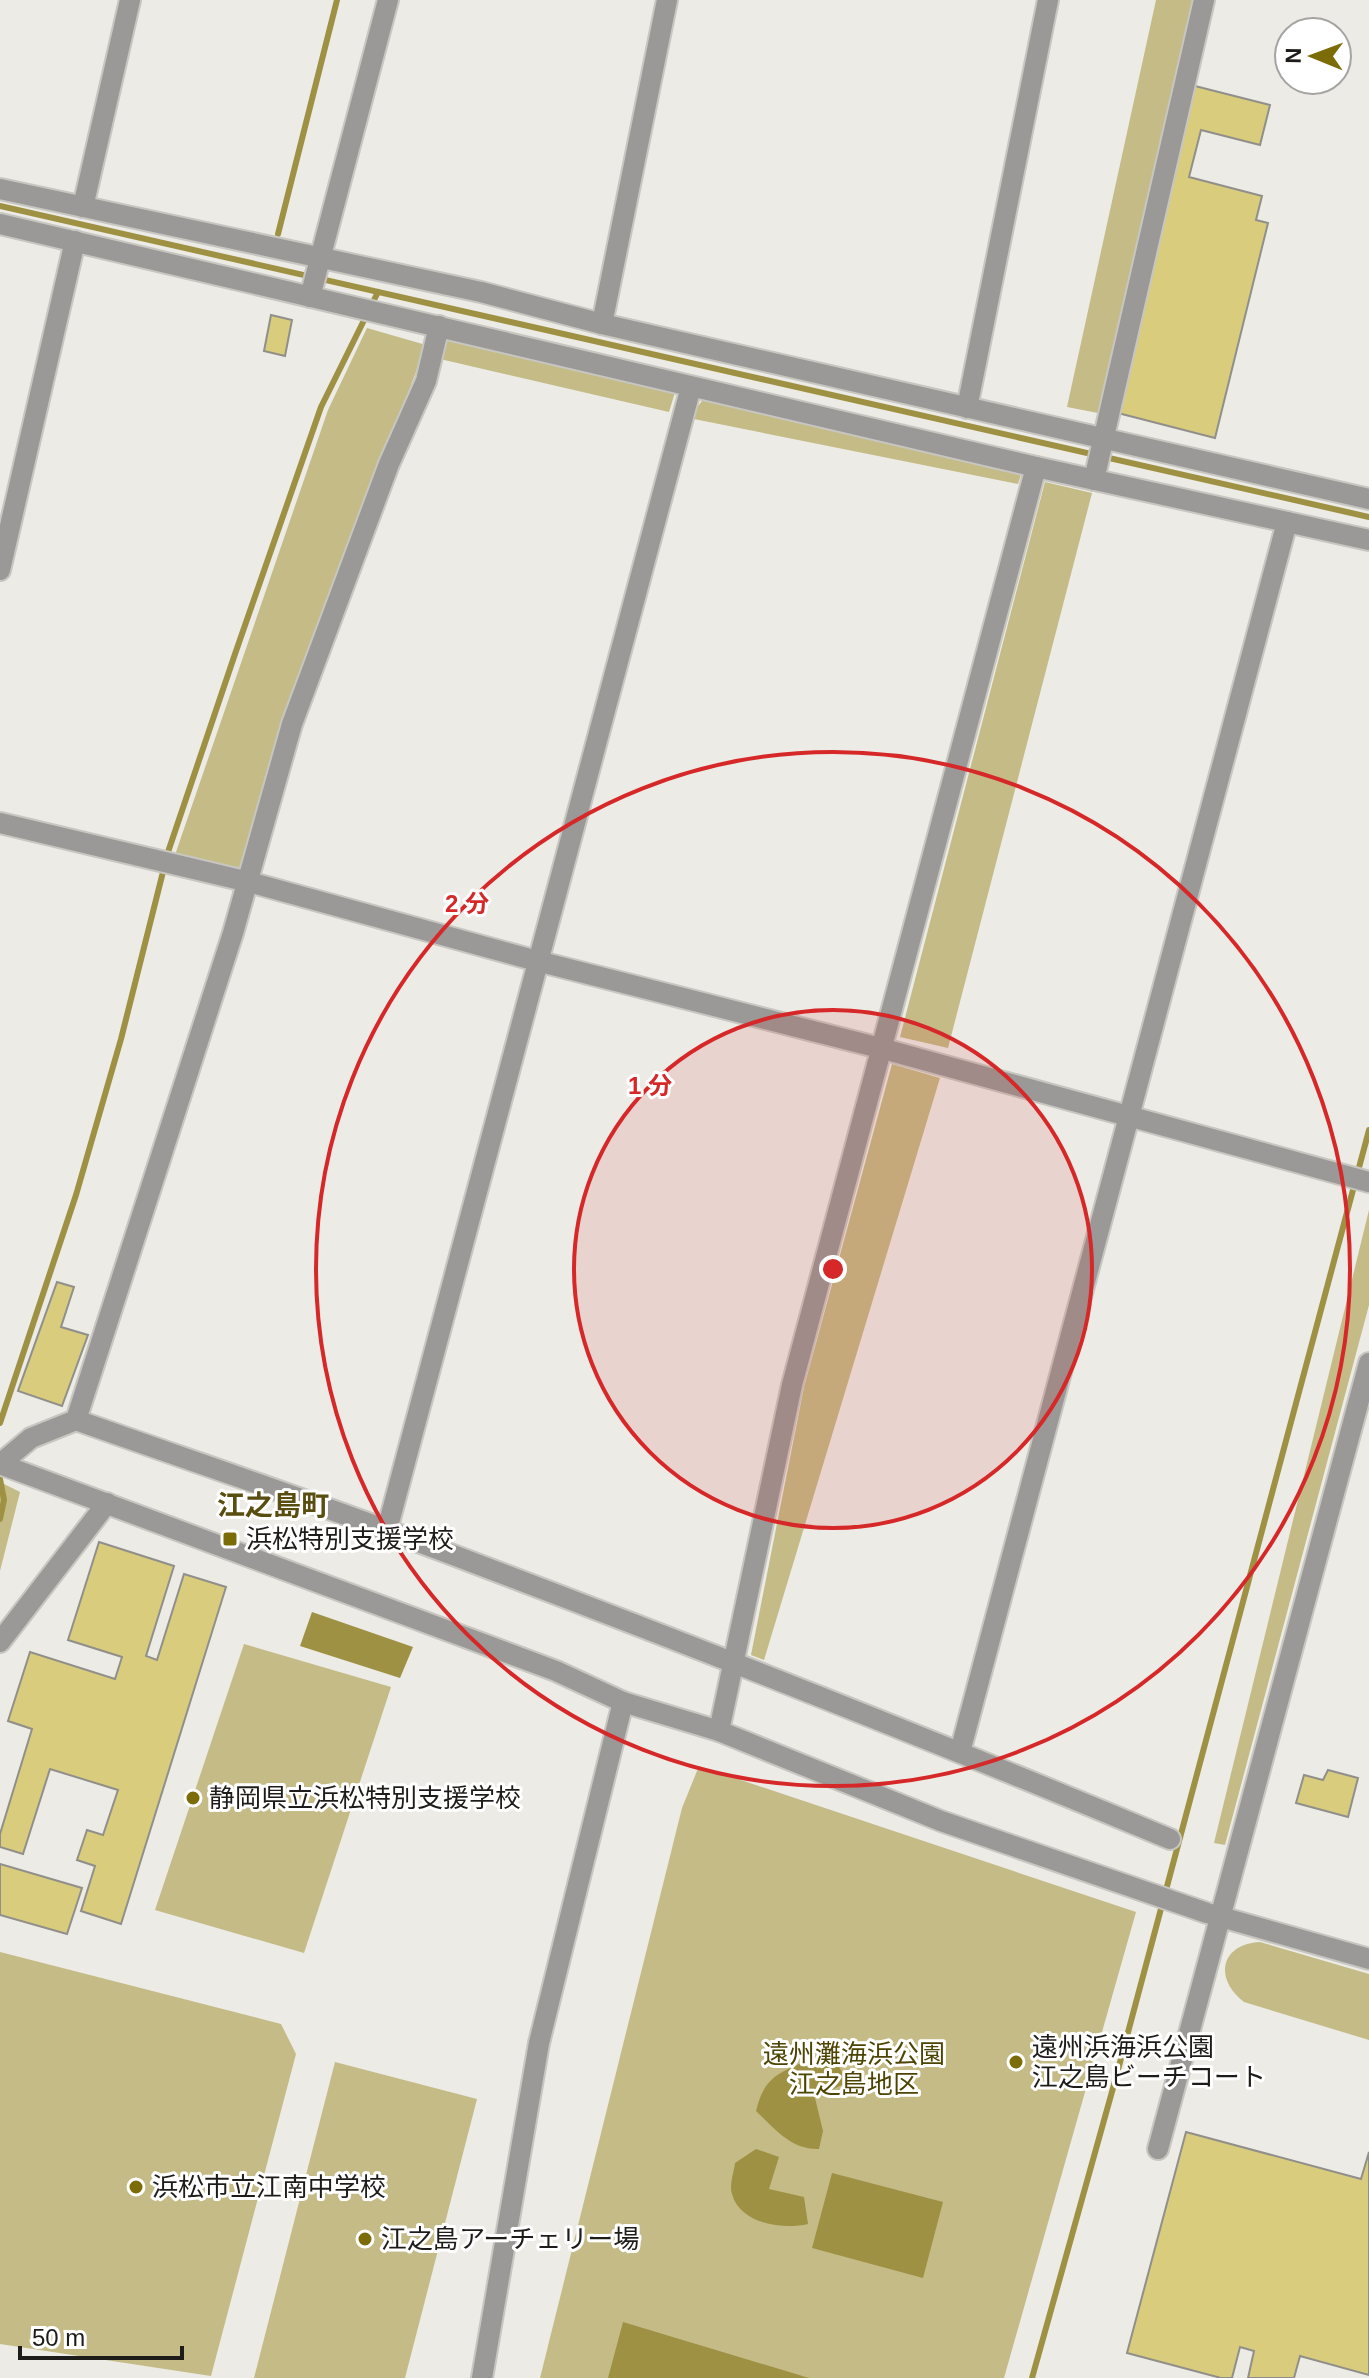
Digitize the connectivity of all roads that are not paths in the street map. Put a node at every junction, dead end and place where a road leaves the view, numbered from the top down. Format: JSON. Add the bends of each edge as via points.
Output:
{"nodes":[{"id":1,"x":130,"y":0,"type":"edge"},
{"id":2,"x":388,"y":0,"type":"edge"},
{"id":3,"x":667,"y":0,"type":"edge"},
{"id":4,"x":1048,"y":0,"type":"edge"},
{"id":5,"x":1204,"y":0,"type":"edge"},
{"id":6,"x":0,"y":189,"type":"edge"},
{"id":7,"x":83,"y":207,"type":"junction"},
{"id":8,"x":0,"y":224,"type":"edge"},
{"id":9,"x":75,"y":241,"type":"junction"},
{"id":10,"x":315,"y":278,"type":"junction"},
{"id":11,"x":602,"y":324,"type":"junction"},
{"id":12,"x":439,"y":326,"type":"junction"},
{"id":13,"x":691,"y":387,"type":"junction"},
{"id":14,"x":967,"y":408,"type":"junction"},
{"id":15,"x":1103,"y":439,"type":"junction"},
{"id":16,"x":1036,"y":467,"type":"junction"},
{"id":17,"x":1094,"y":480,"type":"junction"},
{"id":18,"x":1369,"y":499,"type":"edge"},
{"id":19,"x":1287,"y":522,"type":"junction"},
{"id":20,"x":1369,"y":540,"type":"edge"},
{"id":21,"x":0,"y":570,"type":"edge"},
{"id":22,"x":0,"y":823,"type":"edge"},
{"id":23,"x":249,"y":882,"type":"junction"},
{"id":24,"x":537,"y":961,"type":"junction"},
{"id":25,"x":880,"y":1048,"type":"junction"},
{"id":26,"x":1130,"y":1117,"type":"junction"},
{"id":27,"x":1362,"y":1180,"type":"edge"},
{"id":28,"x":1369,"y":1363,"type":"edge"},
{"id":29,"x":76,"y":1420,"type":"junction"},
{"id":30,"x":0,"y":1464,"type":"edge"},
{"id":31,"x":107,"y":1503,"type":"junction"},
{"id":32,"x":387,"y":1530,"type":"junction"},
{"id":33,"x":0,"y":1642,"type":"edge"},
{"id":34,"x":735,"y":1663,"type":"junction"},
{"id":35,"x":623,"y":1702,"type":"junction"},
{"id":36,"x":719,"y":1731,"type":"junction"},
{"id":37,"x":960,"y":1752,"type":"junction"},
{"id":38,"x":1170,"y":1839,"type":"dead end"},
{"id":39,"x":1214,"y":1915,"type":"junction"},
{"id":40,"x":1369,"y":1959,"type":"edge"},
{"id":41,"x":1158,"y":2149,"type":"dead end"},
{"id":42,"x":482,"y":2378,"type":"edge"}],
"edges":[{"from":1,"to":7,"type":"street"},
{"from":2,"to":10,"type":"street"},
{"from":3,"to":11,"type":"street"},
{"from":4,"to":14,"type":"street"},
{"from":5,"to":15,"type":"street"},
{"from":6,"to":7,"type":"street"},
{"from":7,"to":10,"type":"street"},
{"from":8,"to":9,"type":"street"},
{"from":9,"to":10,"type":"street"},
{"from":9,"to":21,"type":"street"},
{"from":10,"to":11,"type":"street","via":[[481,292]]},
{"from":10,"to":12,"type":"street"},
{"from":11,"to":14,"type":"street"},
{"from":12,"to":13,"type":"street"},
{"from":12,"to":23,"type":"street","via":[[427,378],[389,464],[292,724]]},
{"from":13,"to":16,"type":"street"},
{"from":13,"to":24,"type":"street"},
{"from":14,"to":15,"type":"street"},
{"from":15,"to":17,"type":"street"},
{"from":15,"to":18,"type":"street"},
{"from":16,"to":17,"type":"street"},
{"from":16,"to":25,"type":"street"},
{"from":17,"to":19,"type":"street"},
{"from":19,"to":20,"type":"street"},
{"from":19,"to":26,"type":"street"},
{"from":22,"to":23,"type":"street"},
{"from":23,"to":24,"type":"street"},
{"from":23,"to":29,"type":"street"},
{"from":24,"to":25,"type":"street"},
{"from":24,"to":32,"type":"street"},
{"from":25,"to":26,"type":"street"},
{"from":25,"to":34,"type":"street","via":[[792,1385]]},
{"from":26,"to":27,"type":"street"},
{"from":26,"to":37,"type":"street"},
{"from":28,"to":39,"type":"street"},
{"from":29,"to":30,"type":"street","via":[[31,1438]]},
{"from":29,"to":32,"type":"street"},
{"from":30,"to":31,"type":"street"},
{"from":31,"to":33,"type":"street"},
{"from":31,"to":35,"type":"street","via":[[556,1671]]},
{"from":32,"to":34,"type":"street"},
{"from":34,"to":36,"type":"street"},
{"from":34,"to":37,"type":"street"},
{"from":35,"to":36,"type":"street"},
{"from":35,"to":42,"type":"street","via":[[539,2043]]},
{"from":36,"to":39,"type":"street","via":[[941,1821]]},
{"from":37,"to":38,"type":"street"},
{"from":39,"to":40,"type":"street"},
{"from":39,"to":41,"type":"street"}]}
